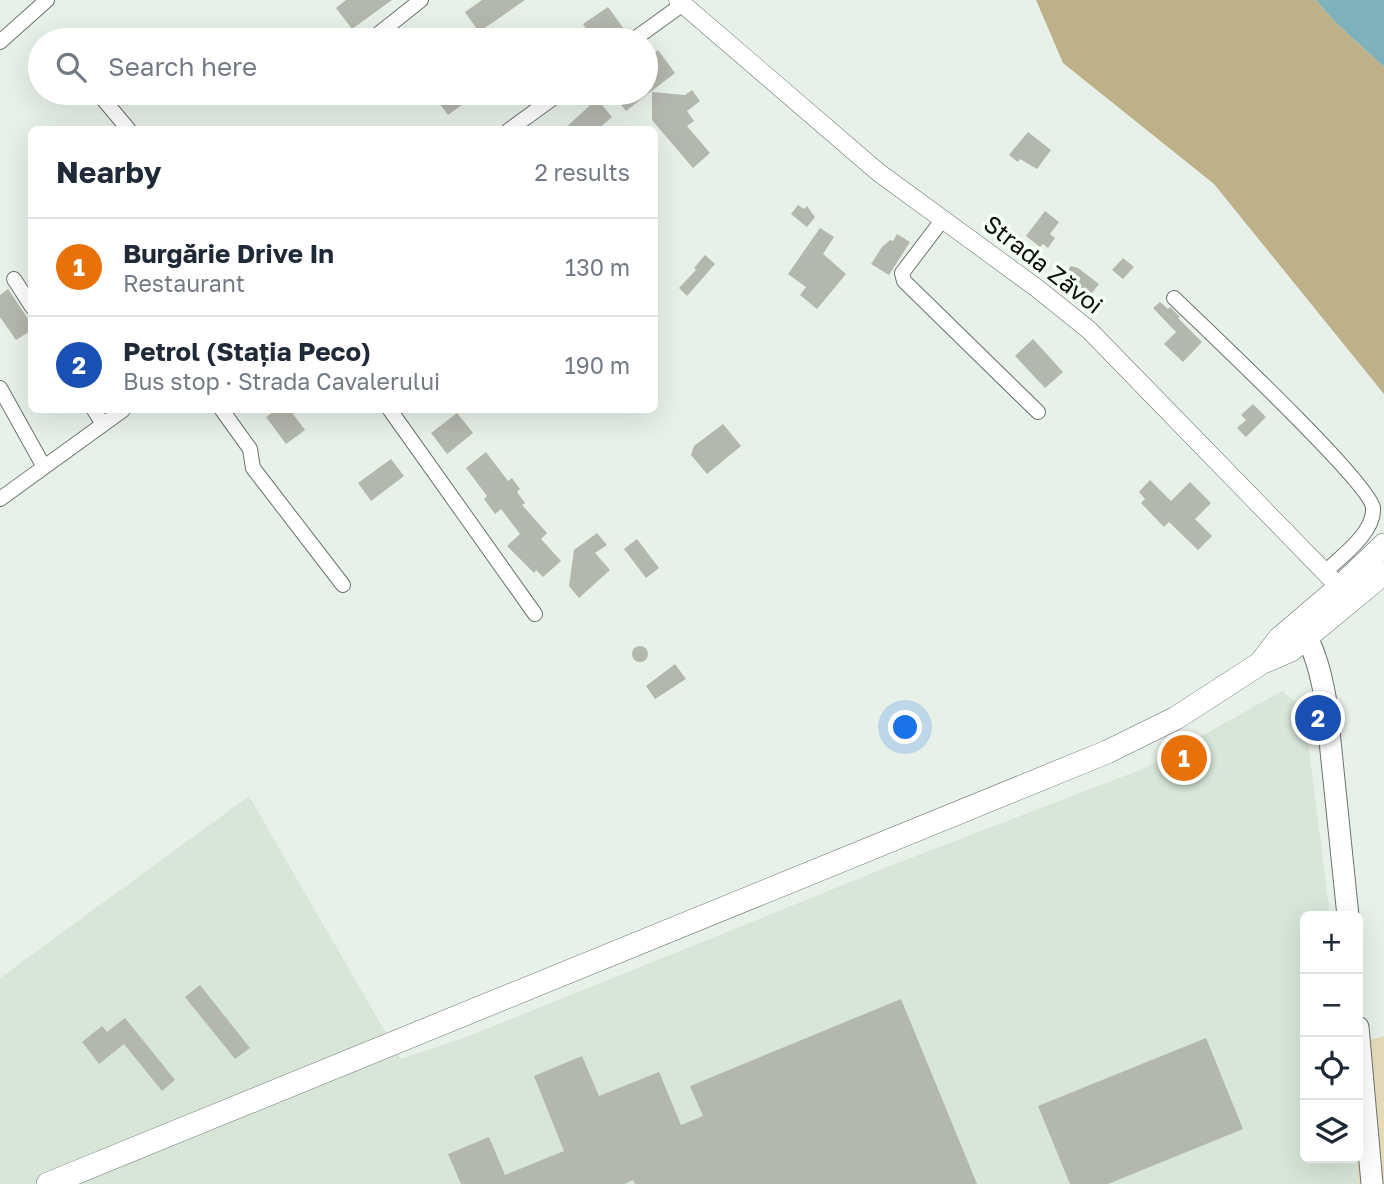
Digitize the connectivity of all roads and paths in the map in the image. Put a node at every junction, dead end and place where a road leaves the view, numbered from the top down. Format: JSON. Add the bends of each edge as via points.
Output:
{"nodes":[{"id":1,"x":47,"y":0,"type":"edge"},
{"id":2,"x":421,"y":0,"type":"edge"},
{"id":3,"x":680,"y":2,"type":"edge"},
{"id":4,"x":386,"y":28,"type":"edge"},
{"id":5,"x":647,"y":28,"type":"edge"},
{"id":6,"x":0,"y":42,"type":"edge"},
{"id":7,"x":108,"y":105,"type":"edge"},
{"id":8,"x":543,"y":105,"type":"edge"},
{"id":9,"x":126,"y":126,"type":"edge"},
{"id":10,"x":515,"y":126,"type":"edge"},
{"id":11,"x":943,"y":219,"type":"junction"},
{"id":12,"x":14,"y":279,"type":"dead end"},
{"id":13,"x":1174,"y":298,"type":"dead end"},
{"id":14,"x":28,"y":301,"type":"edge"},
{"id":15,"x":0,"y":388,"type":"edge"},
{"id":16,"x":1038,"y":412,"type":"dead end"},
{"id":17,"x":96,"y":413,"type":"edge"},
{"id":18,"x":120,"y":413,"type":"edge"},
{"id":19,"x":224,"y":413,"type":"edge"},
{"id":20,"x":392,"y":413,"type":"edge"},
{"id":21,"x":103,"y":424,"type":"junction"},
{"id":22,"x":44,"y":467,"type":"junction"},
{"id":23,"x":0,"y":499,"type":"edge"},
{"id":24,"x":1383,"y":546,"type":"edge"},
{"id":25,"x":1384,"y":573,"type":"edge"},
{"id":26,"x":343,"y":585,"type":"dead end"},
{"id":27,"x":1339,"y":586,"type":"junction"},
{"id":28,"x":535,"y":614,"type":"dead end"},
{"id":29,"x":1302,"y":629,"type":"junction"},
{"id":30,"x":1347,"y":911,"type":"edge"},
{"id":31,"x":1359,"y":1037,"type":"edge"},
{"id":32,"x":48,"y":1184,"type":"edge"},
{"id":33,"x":1372,"y":1184,"type":"edge"}],
"edges":[{"from":1,"to":6,"type":"street"},
{"from":2,"to":4,"type":"street"},
{"from":3,"to":5,"type":"street"},
{"from":3,"to":11,"type":"street","name":"Strada Zăvoi","via":[[878,172]]},
{"from":7,"to":9,"type":"street"},
{"from":8,"to":10,"type":"street"},
{"from":11,"to":16,"type":"street","via":[[902,273],[904,281]]},
{"from":11,"to":27,"type":"street","name":"Strada Zăvoi","via":[[1088,330]]},
{"from":12,"to":14,"type":"street"},
{"from":13,"to":27,"type":"street","via":[[1368,495],[1371,520]]},
{"from":15,"to":22,"type":"street"},
{"from":17,"to":21,"type":"street"},
{"from":18,"to":21,"type":"street"},
{"from":19,"to":26,"type":"street","via":[[250,449],[253,468]]},
{"from":20,"to":28,"type":"street"},
{"from":21,"to":22,"type":"street"},
{"from":22,"to":23,"type":"street"},
{"from":24,"to":27,"type":"main road"},
{"from":25,"to":27,"type":"main road"},
{"from":27,"to":29,"type":"main road"},
{"from":29,"to":30,"type":"main road","via":[[1320,670],[1326,702]]},
{"from":29,"to":32,"type":"main road","via":[[1291,650],[1261,663],[1176,718],[1107,752]]},
{"from":31,"to":33,"type":"main road"}]}
